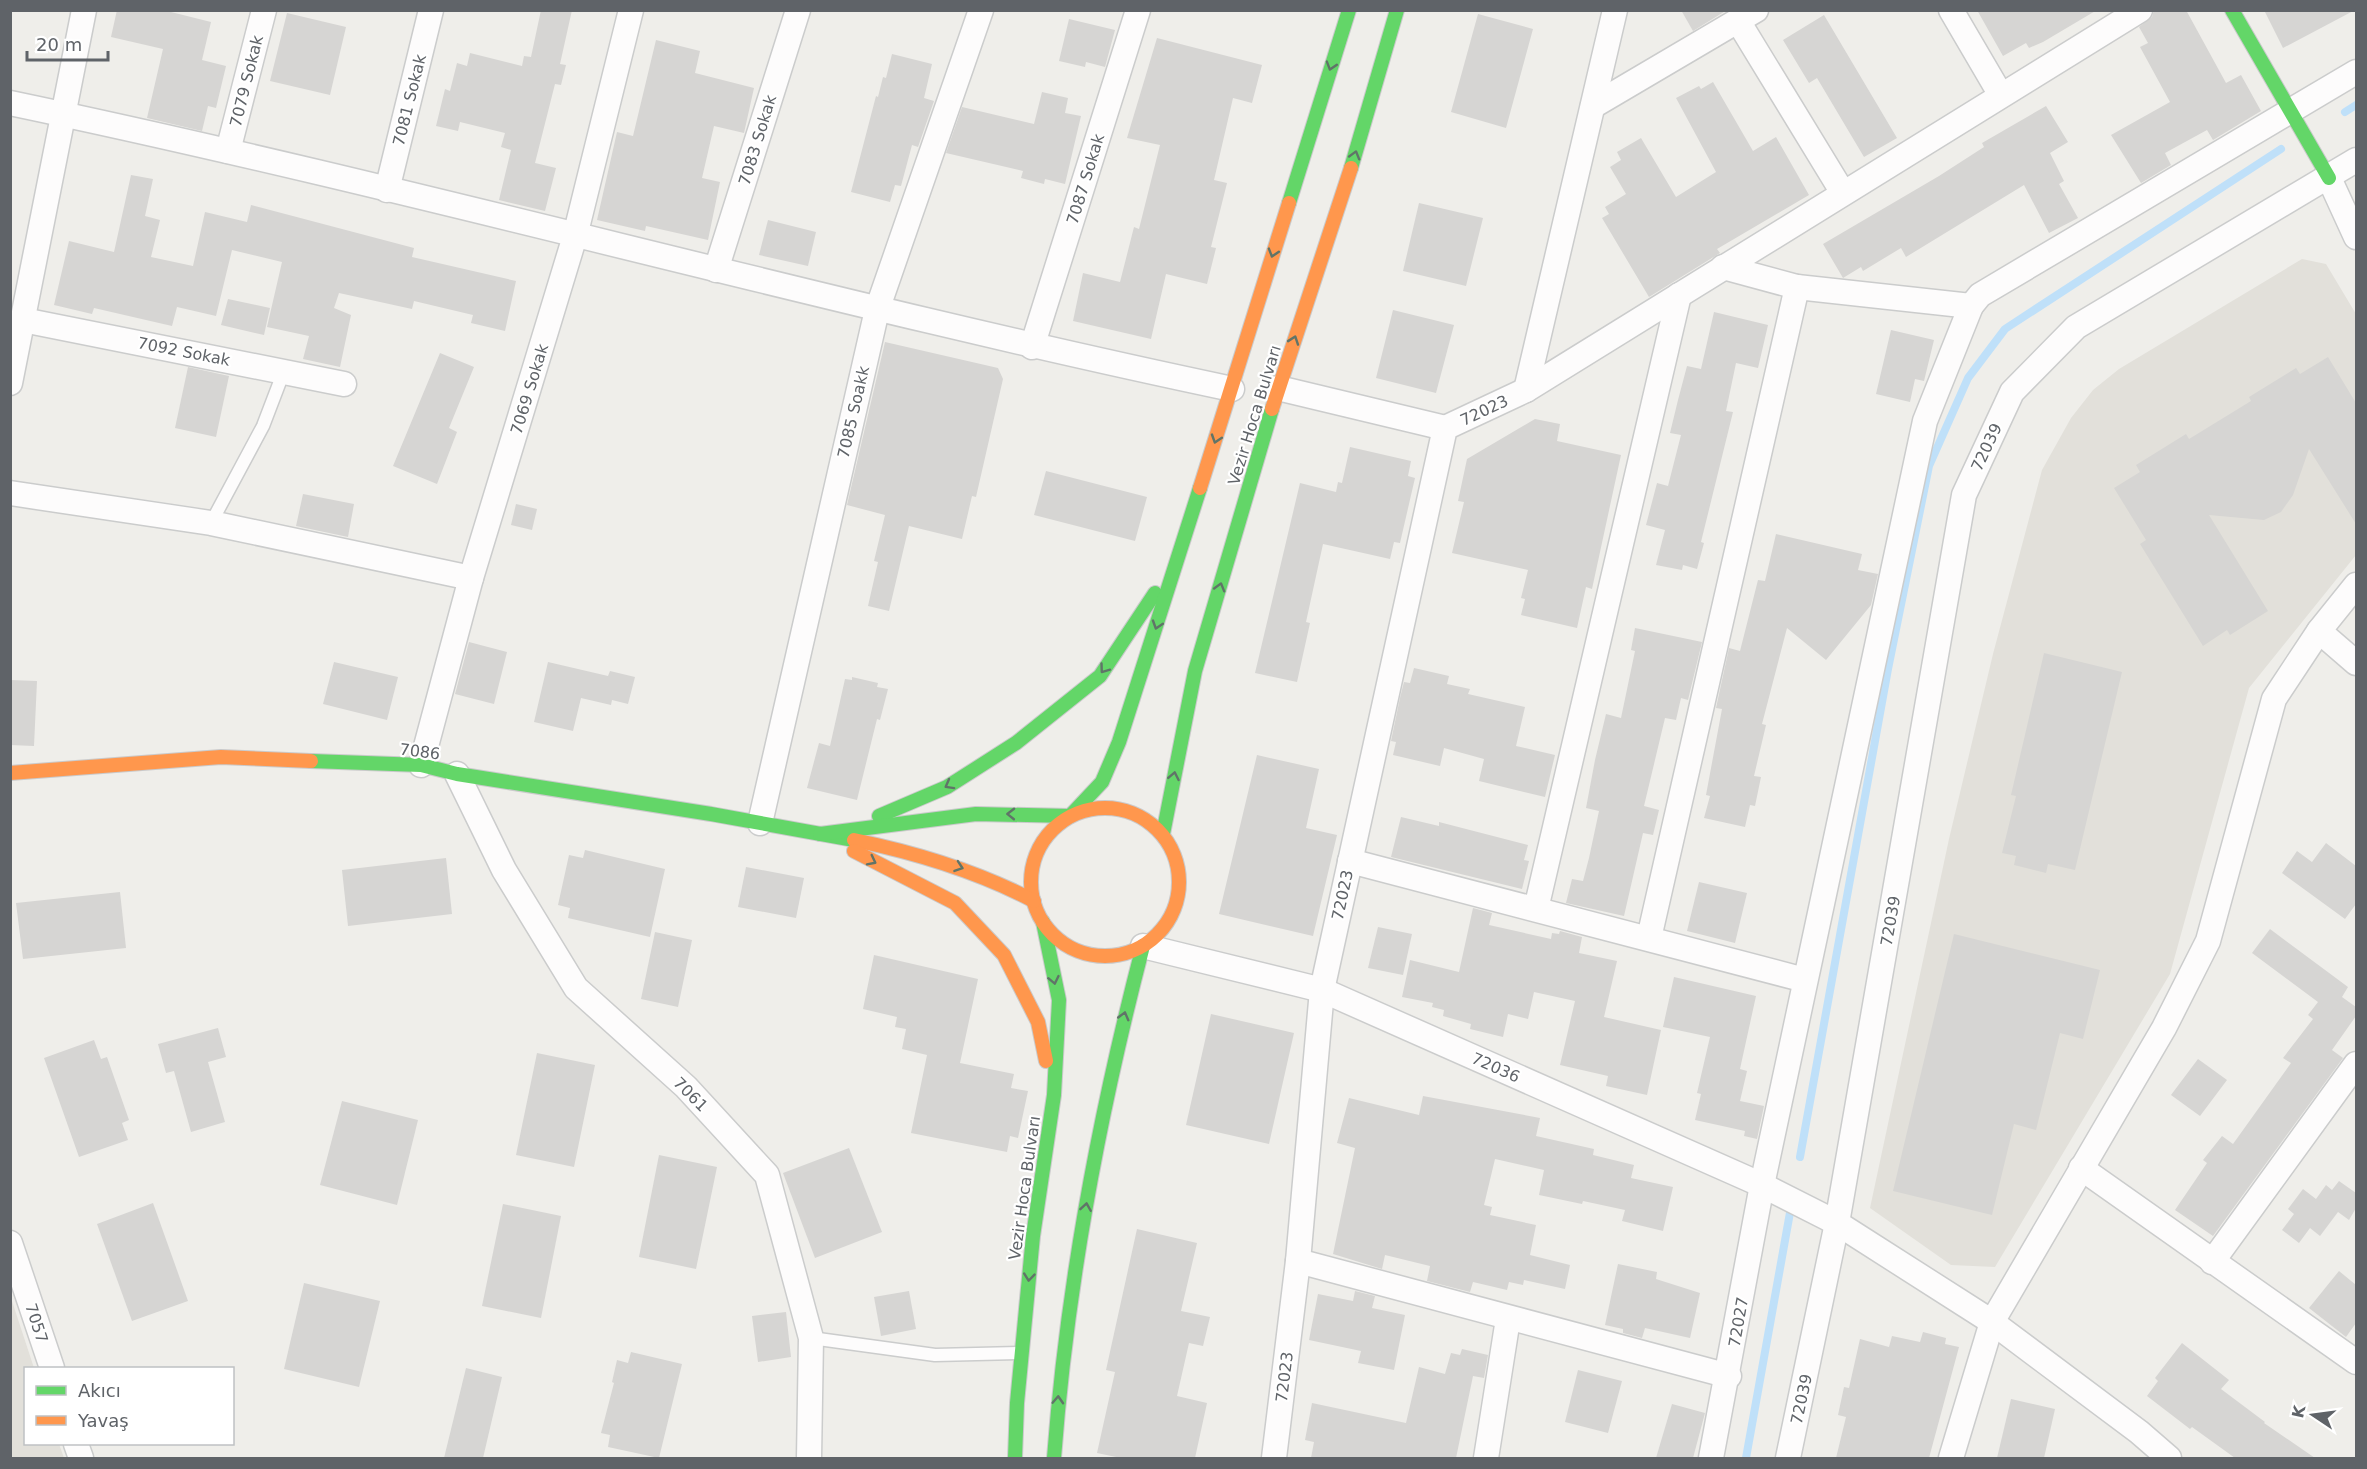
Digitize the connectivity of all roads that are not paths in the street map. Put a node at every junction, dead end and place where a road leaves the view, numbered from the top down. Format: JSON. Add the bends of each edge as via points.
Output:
{"nodes":[{"id":1,"x":84,"y":10,"type":"edge"},
{"id":2,"x":264,"y":10,"type":"edge"},
{"id":3,"x":431,"y":10,"type":"edge"},
{"id":4,"x":631,"y":10,"type":"edge"},
{"id":5,"x":798,"y":10,"type":"edge"},
{"id":6,"x":981,"y":10,"type":"edge"},
{"id":7,"x":1138,"y":10,"type":"edge"},
{"id":8,"x":1348,"y":10,"type":"edge"},
{"id":9,"x":1397,"y":10,"type":"edge"},
{"id":10,"x":1615,"y":10,"type":"edge"},
{"id":11,"x":1951,"y":10,"type":"edge"},
{"id":12,"x":2140,"y":10,"type":"edge"},
{"id":13,"x":2232,"y":10,"type":"edge"},
{"id":14,"x":1747,"y":16,"type":"edge"},
{"id":15,"x":2356,"y":72,"type":"edge"},
{"id":16,"x":1999,"y":92,"type":"dead end"},
{"id":17,"x":10,"y":103,"type":"edge"},
{"id":18,"x":1593,"y":106,"type":"junction"},
{"id":19,"x":2291,"y":110,"type":"junction"},
{"id":20,"x":62,"y":114,"type":"junction"},
{"id":21,"x":228,"y":151,"type":"junction"},
{"id":22,"x":2356,"y":160,"type":"edge"},
{"id":23,"x":2329,"y":178,"type":"junction"},
{"id":24,"x":387,"y":190,"type":"junction"},
{"id":25,"x":1843,"y":193,"type":"junction"},
{"id":26,"x":576,"y":236,"type":"junction"},
{"id":27,"x":2356,"y":237,"type":"edge"},
{"id":28,"x":1723,"y":267,"type":"junction"},
{"id":29,"x":716,"y":270,"type":"junction"},
{"id":30,"x":1797,"y":287,"type":"junction"},
{"id":31,"x":1679,"y":295,"type":"junction"},
{"id":32,"x":1971,"y":306,"type":"junction"},
{"id":33,"x":877,"y":310,"type":"junction"},
{"id":34,"x":23,"y":320,"type":"junction"},
{"id":35,"x":1032,"y":347,"type":"junction"},
{"id":36,"x":285,"y":371,"type":"junction"},
{"id":37,"x":10,"y":383,"type":"edge"},
{"id":38,"x":344,"y":384,"type":"dead end"},
{"id":39,"x":1278,"y":388,"type":"junction"},
{"id":40,"x":1232,"y":389,"type":"junction"},
{"id":41,"x":1526,"y":390,"type":"junction"},
{"id":42,"x":1445,"y":428,"type":"junction"},
{"id":43,"x":10,"y":493,"type":"edge"},
{"id":44,"x":211,"y":523,"type":"junction"},
{"id":45,"x":1181,"y":549,"type":"junction"},
{"id":46,"x":471,"y":578,"type":"junction"},
{"id":47,"x":2356,"y":585,"type":"edge"},
{"id":48,"x":2319,"y":632,"type":"junction"},
{"id":49,"x":2356,"y":663,"type":"edge"},
{"id":50,"x":421,"y":765,"type":"junction"},
{"id":51,"x":10,"y":773,"type":"edge"},
{"id":52,"x":457,"y":774,"type":"junction"},
{"id":53,"x":1070,"y":816,"type":"junction"},
{"id":54,"x":760,"y":823,"type":"junction"},
{"id":55,"x":820,"y":834,"type":"junction"},
{"id":56,"x":1163,"y":834,"type":"junction"},
{"id":57,"x":1350,"y":861,"type":"junction"},
{"id":58,"x":1034,"y":901,"type":"junction"},
{"id":59,"x":1536,"y":909,"type":"junction"},
{"id":60,"x":1043,"y":922,"type":"junction"},
{"id":61,"x":1649,"y":938,"type":"junction"},
{"id":62,"x":1143,"y":946,"type":"junction"},
{"id":63,"x":1805,"y":980,"type":"junction"},
{"id":64,"x":1322,"y":990,"type":"junction"},
{"id":65,"x":2356,"y":1064,"type":"edge"},
{"id":66,"x":1054,"y":1095,"type":"junction"},
{"id":67,"x":2081,"y":1168,"type":"junction"},
{"id":68,"x":1762,"y":1185,"type":"junction"},
{"id":69,"x":1837,"y":1223,"type":"junction"},
{"id":70,"x":10,"y":1243,"type":"edge"},
{"id":71,"x":1298,"y":1261,"type":"junction"},
{"id":72,"x":2212,"y":1262,"type":"junction"},
{"id":73,"x":1508,"y":1319,"type":"junction"},
{"id":74,"x":1992,"y":1322,"type":"junction"},
{"id":75,"x":811,"y":1338,"type":"junction"},
{"id":76,"x":1022,"y":1353,"type":"junction"},
{"id":77,"x":2356,"y":1360,"type":"edge"},
{"id":78,"x":52,"y":1367,"type":"edge"},
{"id":79,"x":1728,"y":1376,"type":"junction"},
{"id":80,"x":809,"y":1458,"type":"edge"},
{"id":81,"x":1015,"y":1458,"type":"edge"},
{"id":82,"x":1054,"y":1458,"type":"edge"},
{"id":83,"x":1274,"y":1458,"type":"edge"},
{"id":84,"x":1486,"y":1458,"type":"edge"},
{"id":85,"x":1711,"y":1458,"type":"edge"},
{"id":86,"x":1788,"y":1458,"type":"edge"},
{"id":87,"x":1951,"y":1458,"type":"edge"},
{"id":88,"x":2169,"y":1458,"type":"edge"}],
"edges":[{"from":1,"to":20,"type":"street"},
{"from":2,"to":21,"type":"street","name":"7079 Sokak"},
{"from":3,"to":24,"type":"street","name":"7081 Sokak"},
{"from":4,"to":26,"type":"street","name":"7069 Sokak"},
{"from":5,"to":29,"type":"street","name":"7083 Sokak"},
{"from":6,"to":33,"type":"street","name":"7085 Soakk"},
{"from":7,"to":35,"type":"street","name":"7087 Sokak"},
{"from":8,"to":40,"type":"main road","name":"Vezir Hoca Bulvarı","one_way":true},
{"from":39,"to":9,"type":"main road","name":"Vezir Hoca Bulvarı","one_way":true,"via":[[1343,196]]},
{"from":10,"to":18,"type":"street"},
{"from":11,"to":16,"type":"street"},
{"from":12,"to":25,"type":"street","name":"72023"},
{"from":13,"to":19,"type":"main road"},
{"from":14,"to":18,"type":"street"},
{"from":14,"to":25,"type":"street"},
{"from":15,"to":19,"type":"street"},
{"from":17,"to":20,"type":"street"},
{"from":18,"to":41,"type":"street"},
{"from":19,"to":23,"type":"main road"},
{"from":19,"to":32,"type":"street","via":[[1980,295]]},
{"from":20,"to":21,"type":"street"},
{"from":20,"to":34,"type":"street"},
{"from":21,"to":24,"type":"street"},
{"from":22,"to":23,"type":"street","name":"72039"},
{"from":23,"to":27,"type":"street"},
{"from":23,"to":69,"type":"street","name":"72039","via":[[2076,327],[2012,392],[1964,495]]},
{"from":24,"to":26,"type":"street"},
{"from":25,"to":28,"type":"street","name":"72023"},
{"from":26,"to":29,"type":"street"},
{"from":26,"to":46,"type":"street","name":"7069 Sokak"},
{"from":28,"to":30,"type":"street"},
{"from":28,"to":31,"type":"street","name":"72023"},
{"from":29,"to":33,"type":"street"},
{"from":30,"to":32,"type":"street"},
{"from":30,"to":61,"type":"street"},
{"from":31,"to":41,"type":"street","name":"72023"},
{"from":31,"to":59,"type":"street"},
{"from":32,"to":63,"type":"street","name":"72027","via":[[1925,421]]},
{"from":33,"to":35,"type":"street"},
{"from":33,"to":54,"type":"street","name":"7085 Soakk"},
{"from":34,"to":36,"type":"street","name":"7092 Sokak"},
{"from":34,"to":37,"type":"street"},
{"from":35,"to":40,"type":"street"},
{"from":36,"to":38,"type":"street","name":"7092 Sokak"},
{"from":36,"to":44,"type":"lane","via":[[263,426]]},
{"from":39,"to":42,"type":"street"},
{"from":56,"to":39,"type":"main road","name":"Vezir Hoca Bulvarı","one_way":true,"via":[[1196,671]]},
{"from":40,"to":45,"type":"main road","name":"Vezir Hoca Bulvarı","one_way":true},
{"from":41,"to":42,"type":"street","name":"72023"},
{"from":42,"to":57,"type":"street","name":"72023"},
{"from":43,"to":44,"type":"street"},
{"from":44,"to":46,"type":"street"},
{"from":45,"to":53,"type":"main road","name":"Vezir Hoca Bulvarı","one_way":true,"via":[[1119,742],[1102,782]]},
{"from":45,"to":55,"type":"main road","one_way":true,"via":[[1100,676],[1016,743],[947,786],[874,818]]},
{"from":46,"to":50,"type":"street","name":"7069 Sokak"},
{"from":47,"to":48,"type":"street"},
{"from":48,"to":49,"type":"street"},
{"from":48,"to":67,"type":"street","via":[[2274,699],[2208,940],[2164,1028]]},
{"from":50,"to":51,"type":"main road","name":"7086","via":[[221,757]]},
{"from":50,"to":52,"type":"main road","name":"7086"},
{"from":52,"to":54,"type":"main road","name":"7086"},
{"from":52,"to":75,"type":"street","name":"7061","via":[[504,870],[576,988],[686,1088],[767,1175]]},
{"from":53,"to":55,"type":"main road","one_way":true,"via":[[976,814]]},
{"from":53,"to":56,"type":"main road","via":[[1094,807],[1119,808],[1144,817]]},
{"from":53,"to":58,"type":"main road","via":[[1050,832],[1036,854],[1030,879]]},
{"from":54,"to":55,"type":"main road","name":"7086"},
{"from":55,"to":58,"type":"main road","name":"7086","one_way":true,"via":[[914,852],[997,880]]},
{"from":55,"to":66,"type":"main road","one_way":true,"via":[[955,903],[1004,955],[1038,1022]]},
{"from":56,"to":62,"type":"main road","via":[[1176,856],[1180,882],[1176,907],[1162,929]]},
{"from":57,"to":59,"type":"street"},
{"from":57,"to":64,"type":"street","name":"72023"},
{"from":58,"to":60,"type":"main road"},
{"from":59,"to":61,"type":"street"},
{"from":60,"to":62,"type":"main road","via":[[1058,939],[1077,951],[1122,955]]},
{"from":60,"to":66,"type":"main road","name":"Vezir Hoca Bulvarı","one_way":true,"via":[[1059,1000]]},
{"from":61,"to":63,"type":"street"},
{"from":62,"to":64,"type":"street","name":"72036"},
{"from":82,"to":62,"type":"main road","one_way":true,"via":[[1059,1373],[1105,1095]]},
{"from":63,"to":68,"type":"street","name":"72027"},
{"from":64,"to":68,"type":"street","name":"72036"},
{"from":64,"to":71,"type":"street","name":"72023"},
{"from":65,"to":72,"type":"street"},
{"from":66,"to":76,"type":"main road","name":"Vezir Hoca Bulvarı","one_way":true},
{"from":67,"to":72,"type":"street"},
{"from":67,"to":74,"type":"street"},
{"from":68,"to":69,"type":"street","name":"72036"},
{"from":68,"to":79,"type":"street","name":"72027"},
{"from":69,"to":74,"type":"street","name":"72036"},
{"from":69,"to":86,"type":"street","name":"72039"},
{"from":70,"to":78,"type":"street","name":"7057"},
{"from":71,"to":73,"type":"street"},
{"from":71,"to":83,"type":"street","name":"72023"},
{"from":72,"to":77,"type":"street"},
{"from":73,"to":79,"type":"street"},
{"from":73,"to":84,"type":"street"},
{"from":74,"to":87,"type":"street"},
{"from":74,"to":88,"type":"street","name":"72036"},
{"from":75,"to":76,"type":"lane","via":[[935,1355]]},
{"from":75,"to":80,"type":"street","name":"7061"},
{"from":76,"to":81,"type":"main road","name":"Vezir Hoca Bulvarı"},
{"from":79,"to":85,"type":"street","name":"72027"}]}
